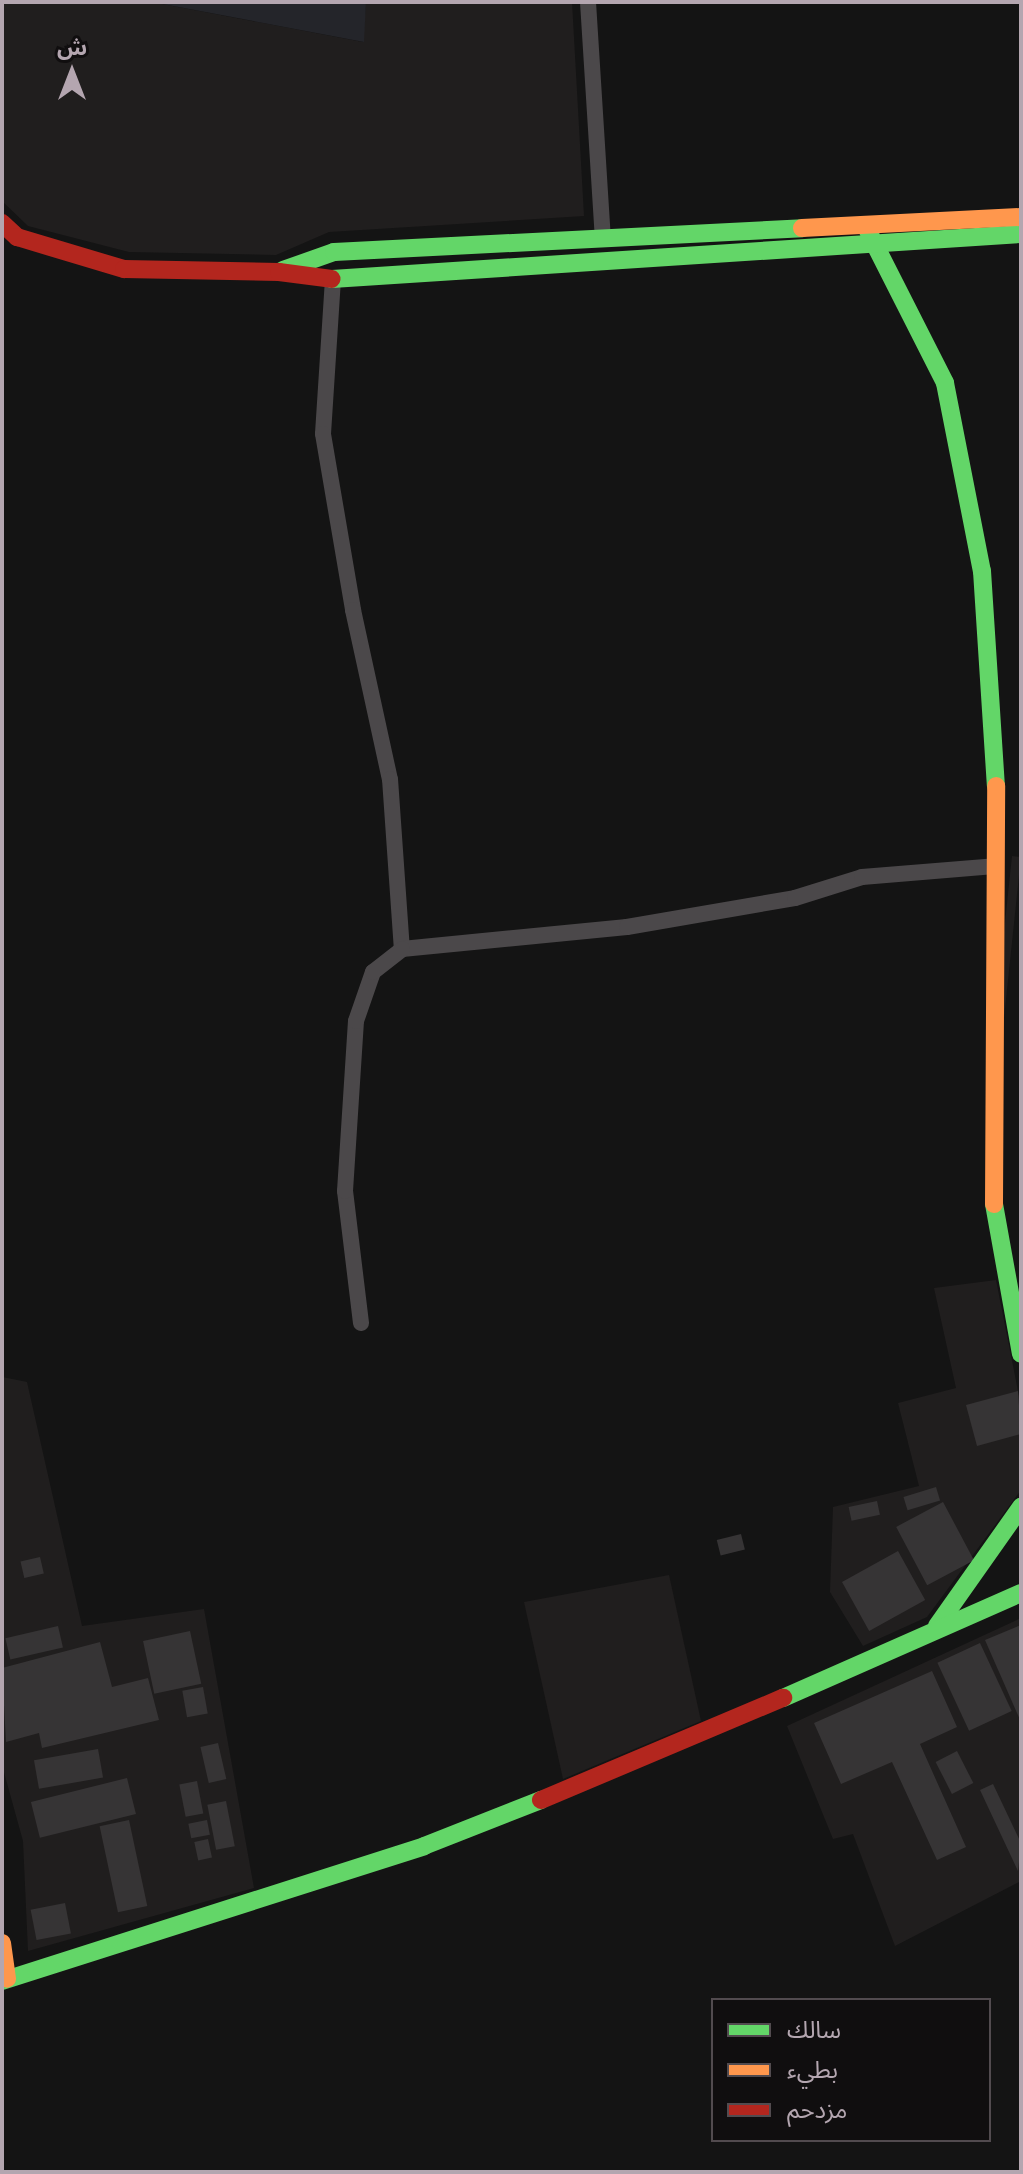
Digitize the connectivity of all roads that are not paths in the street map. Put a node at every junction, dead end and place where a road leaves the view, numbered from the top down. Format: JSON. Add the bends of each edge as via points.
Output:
{"nodes":[{"id":1,"x":588,"y":2,"type":"edge"},
{"id":2,"x":1021,"y":217,"type":"edge"},
{"id":3,"x":2,"y":223,"type":"edge"},
{"id":4,"x":865,"y":225,"type":"junction"},
{"id":5,"x":1021,"y":234,"type":"edge"},
{"id":6,"x":10,"y":237,"type":"edge"},
{"id":7,"x":603,"y":238,"type":"junction"},
{"id":8,"x":874,"y":243,"type":"junction"},
{"id":9,"x":279,"y":272,"type":"junction"},
{"id":10,"x":333,"y":279,"type":"junction"},
{"id":11,"x":995,"y":866,"type":"junction"},
{"id":12,"x":402,"y":949,"type":"junction"},
{"id":13,"x":361,"y":1323,"type":"dead end"},
{"id":14,"x":1021,"y":1354,"type":"edge"},
{"id":15,"x":1021,"y":1507,"type":"edge"},
{"id":16,"x":1021,"y":1593,"type":"edge"},
{"id":17,"x":937,"y":1626,"type":"junction"},
{"id":18,"x":2,"y":1943,"type":"edge"},
{"id":19,"x":5,"y":1980,"type":"edge"}],
"edges":[{"from":1,"to":7,"type":"street"},
{"from":2,"to":4,"type":"main road"},
{"from":3,"to":6,"type":"main road"},
{"from":4,"to":7,"type":"main road"},
{"from":4,"to":8,"type":"main road"},
{"from":5,"to":8,"type":"main road"},
{"from":6,"to":9,"type":"main road","via":[[124,269]]},
{"from":7,"to":9,"type":"main road","via":[[334,252]]},
{"from":8,"to":10,"type":"main road"},
{"from":8,"to":11,"type":"main road","via":[[945,383],[982,571],[996,747]]},
{"from":9,"to":10,"type":"main road"},
{"from":10,"to":12,"type":"street","via":[[323,434],[353,610],[390,779]]},
{"from":11,"to":12,"type":"street","via":[[862,877],[795,898],[627,927]]},
{"from":11,"to":14,"type":"main road","via":[[994,1213]]},
{"from":12,"to":13,"type":"street","via":[[373,972],[356,1021],[345,1191]]},
{"from":15,"to":17,"type":"main road"},
{"from":16,"to":17,"type":"main road"},
{"from":17,"to":19,"type":"main road","via":[[644,1760],[424,1846]]},
{"from":18,"to":19,"type":"main road"}]}
